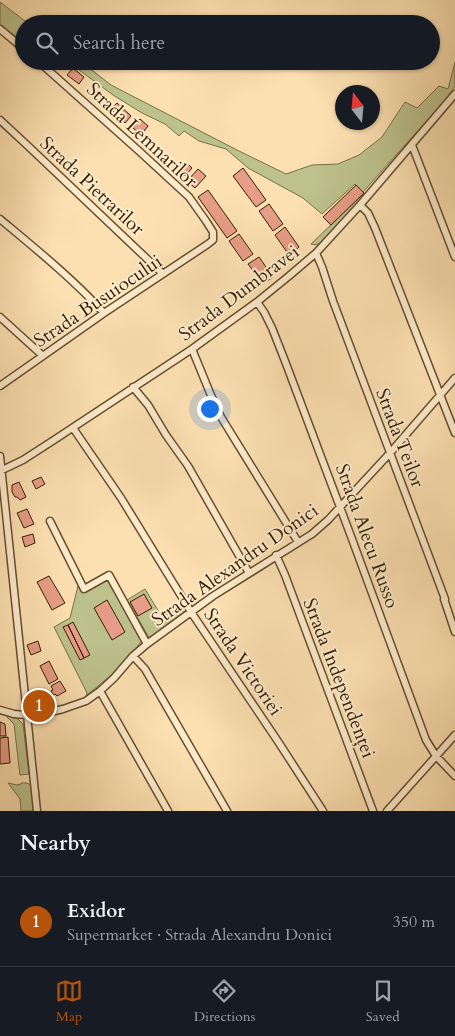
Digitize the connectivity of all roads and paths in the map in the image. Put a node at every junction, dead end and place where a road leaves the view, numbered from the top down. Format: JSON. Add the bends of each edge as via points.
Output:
{"nodes":[{"id":1,"x":0,"y":29,"type":"edge"},
{"id":2,"x":15,"y":42,"type":"edge"},
{"id":3,"x":48,"y":70,"type":"edge"},
{"id":4,"x":455,"y":94,"type":"edge"},
{"id":5,"x":0,"y":120,"type":"edge"},
{"id":6,"x":412,"y":145,"type":"junction"},
{"id":7,"x":360,"y":205,"type":"junction"},
{"id":8,"x":0,"y":219,"type":"edge"},
{"id":9,"x":213,"y":240,"type":"joint"},
{"id":10,"x":316,"y":253,"type":"junction"},
{"id":11,"x":455,"y":257,"type":"edge"},
{"id":12,"x":163,"y":274,"type":"junction"},
{"id":13,"x":257,"y":302,"type":"junction"},
{"id":14,"x":104,"y":313,"type":"junction"},
{"id":15,"x":0,"y":316,"type":"edge"},
{"id":16,"x":192,"y":348,"type":"junction"},
{"id":17,"x":43,"y":356,"type":"junction"},
{"id":18,"x":455,"y":378,"type":"edge"},
{"id":19,"x":0,"y":386,"type":"edge"},
{"id":20,"x":133,"y":387,"type":"junction"},
{"id":21,"x":440,"y":396,"type":"junction"},
{"id":22,"x":74,"y":428,"type":"junction"},
{"id":23,"x":455,"y":433,"type":"edge"},
{"id":24,"x":390,"y":453,"type":"junction"},
{"id":25,"x":0,"y":456,"type":"edge"},
{"id":26,"x":1,"y":470,"type":"edge"},
{"id":27,"x":340,"y":507,"type":"junction"},
{"id":28,"x":50,"y":521,"type":"dead end"},
{"id":29,"x":8,"y":538,"type":"junction"},
{"id":30,"x":0,"y":539,"type":"edge"},
{"id":31,"x":298,"y":542,"type":"junction"},
{"id":32,"x":276,"y":555,"type":"junction"},
{"id":33,"x":248,"y":573,"type":"junction"},
{"id":34,"x":191,"y":612,"type":"junction"},
{"id":35,"x":455,"y":632,"type":"edge"},
{"id":36,"x":147,"y":644,"type":"junction"},
{"id":37,"x":133,"y":656,"type":"junction"},
{"id":38,"x":100,"y":691,"type":"junction"},
{"id":39,"x":0,"y":710,"type":"edge"},
{"id":40,"x":26,"y":715,"type":"junction"},
{"id":41,"x":455,"y":735,"type":"edge"},
{"id":42,"x":436,"y":756,"type":"junction"},
{"id":43,"x":455,"y":776,"type":"edge"},
{"id":44,"x":37,"y":811,"type":"edge"},
{"id":45,"x":168,"y":811,"type":"edge"},
{"id":46,"x":227,"y":811,"type":"edge"},
{"id":47,"x":323,"y":811,"type":"edge"},
{"id":48,"x":373,"y":811,"type":"edge"},
{"id":49,"x":387,"y":811,"type":"edge"}],
"edges":[{"from":1,"to":2,"type":"street"},
{"from":3,"to":9,"type":"street","name":"Strada Lemnarilor","via":[[188,197],[213,232]]},
{"from":4,"to":6,"type":"street","name":"Strada Dumbravei"},
{"from":5,"to":12,"type":"street","name":"Strada Pietrarilor"},
{"from":6,"to":7,"type":"street","name":"Strada Dumbravei"},
{"from":6,"to":11,"type":"street"},
{"from":7,"to":10,"type":"street","name":"Strada Dumbravei"},
{"from":7,"to":21,"type":"street","via":[[375,228]]},
{"from":8,"to":14,"type":"street"},
{"from":9,"to":12,"type":"street","name":"Strada Busuiocului"},
{"from":10,"to":13,"type":"street","name":"Strada Dumbravei"},
{"from":10,"to":24,"type":"street","name":"Strada Teilor"},
{"from":12,"to":14,"type":"street","name":"Strada Busuiocului"},
{"from":13,"to":16,"type":"street","name":"Strada Dumbravei"},
{"from":13,"to":27,"type":"street","name":"Strada Alecu Russo","via":[[272,328]]},
{"from":14,"to":17,"type":"street","name":"Strada Busuiocului"},
{"from":15,"to":17,"type":"street"},
{"from":16,"to":20,"type":"street","name":"Strada Dumbravei"},
{"from":16,"to":31,"type":"street","via":[[221,417]]},
{"from":17,"to":19,"type":"street","name":"Strada Busuiocului"},
{"from":18,"to":21,"type":"street","name":"Strada Alexandru Donici"},
{"from":20,"to":22,"type":"street","name":"Strada Dumbravei"},
{"from":20,"to":33,"type":"street","via":[[188,466]]},
{"from":21,"to":23,"type":"street"},
{"from":21,"to":24,"type":"street","name":"Strada Alexandru Donici"},
{"from":22,"to":26,"type":"street","name":"Strada Dumbravei"},
{"from":22,"to":34,"type":"street","name":"Strada Victoriei"},
{"from":24,"to":27,"type":"street","name":"Strada Alexandru Donici"},
{"from":24,"to":35,"type":"street","name":"Strada Teilor"},
{"from":25,"to":26,"type":"street"},
{"from":26,"to":29,"type":"street"},
{"from":27,"to":31,"type":"street","name":"Strada Alexandru Donici","via":[[323,525]]},
{"from":27,"to":42,"type":"street","name":"Strada Alecu Russo","via":[[426,740]]},
{"from":28,"to":36,"type":"street","via":[[84,589],[108,575]]},
{"from":29,"to":30,"type":"street"},
{"from":29,"to":40,"type":"street"},
{"from":31,"to":32,"type":"street","name":"Strada Alexandru Donici"},
{"from":32,"to":33,"type":"street","name":"Strada Alexandru Donici"},
{"from":32,"to":48,"type":"street","name":"Strada Independenței"},
{"from":33,"to":34,"type":"street","name":"Strada Alexandru Donici"},
{"from":34,"to":36,"type":"street","name":"Strada Alexandru Donici"},
{"from":34,"to":47,"type":"street","name":"Strada Victoriei"},
{"from":36,"to":37,"type":"street","name":"Strada Alexandru Donici"},
{"from":37,"to":38,"type":"street","name":"Strada Alexandru Donici"},
{"from":37,"to":46,"type":"street","via":[[145,669]]},
{"from":38,"to":40,"type":"street","name":"Strada Alexandru Donici","via":[[86,701],[63,709]]},
{"from":38,"to":45,"type":"street"},
{"from":39,"to":40,"type":"street","name":"Strada Alexandru Donici"},
{"from":40,"to":44,"type":"street"},
{"from":41,"to":42,"type":"street"},
{"from":42,"to":43,"type":"street","name":"Strada Alecu Russo"},
{"from":42,"to":49,"type":"street"}]}
